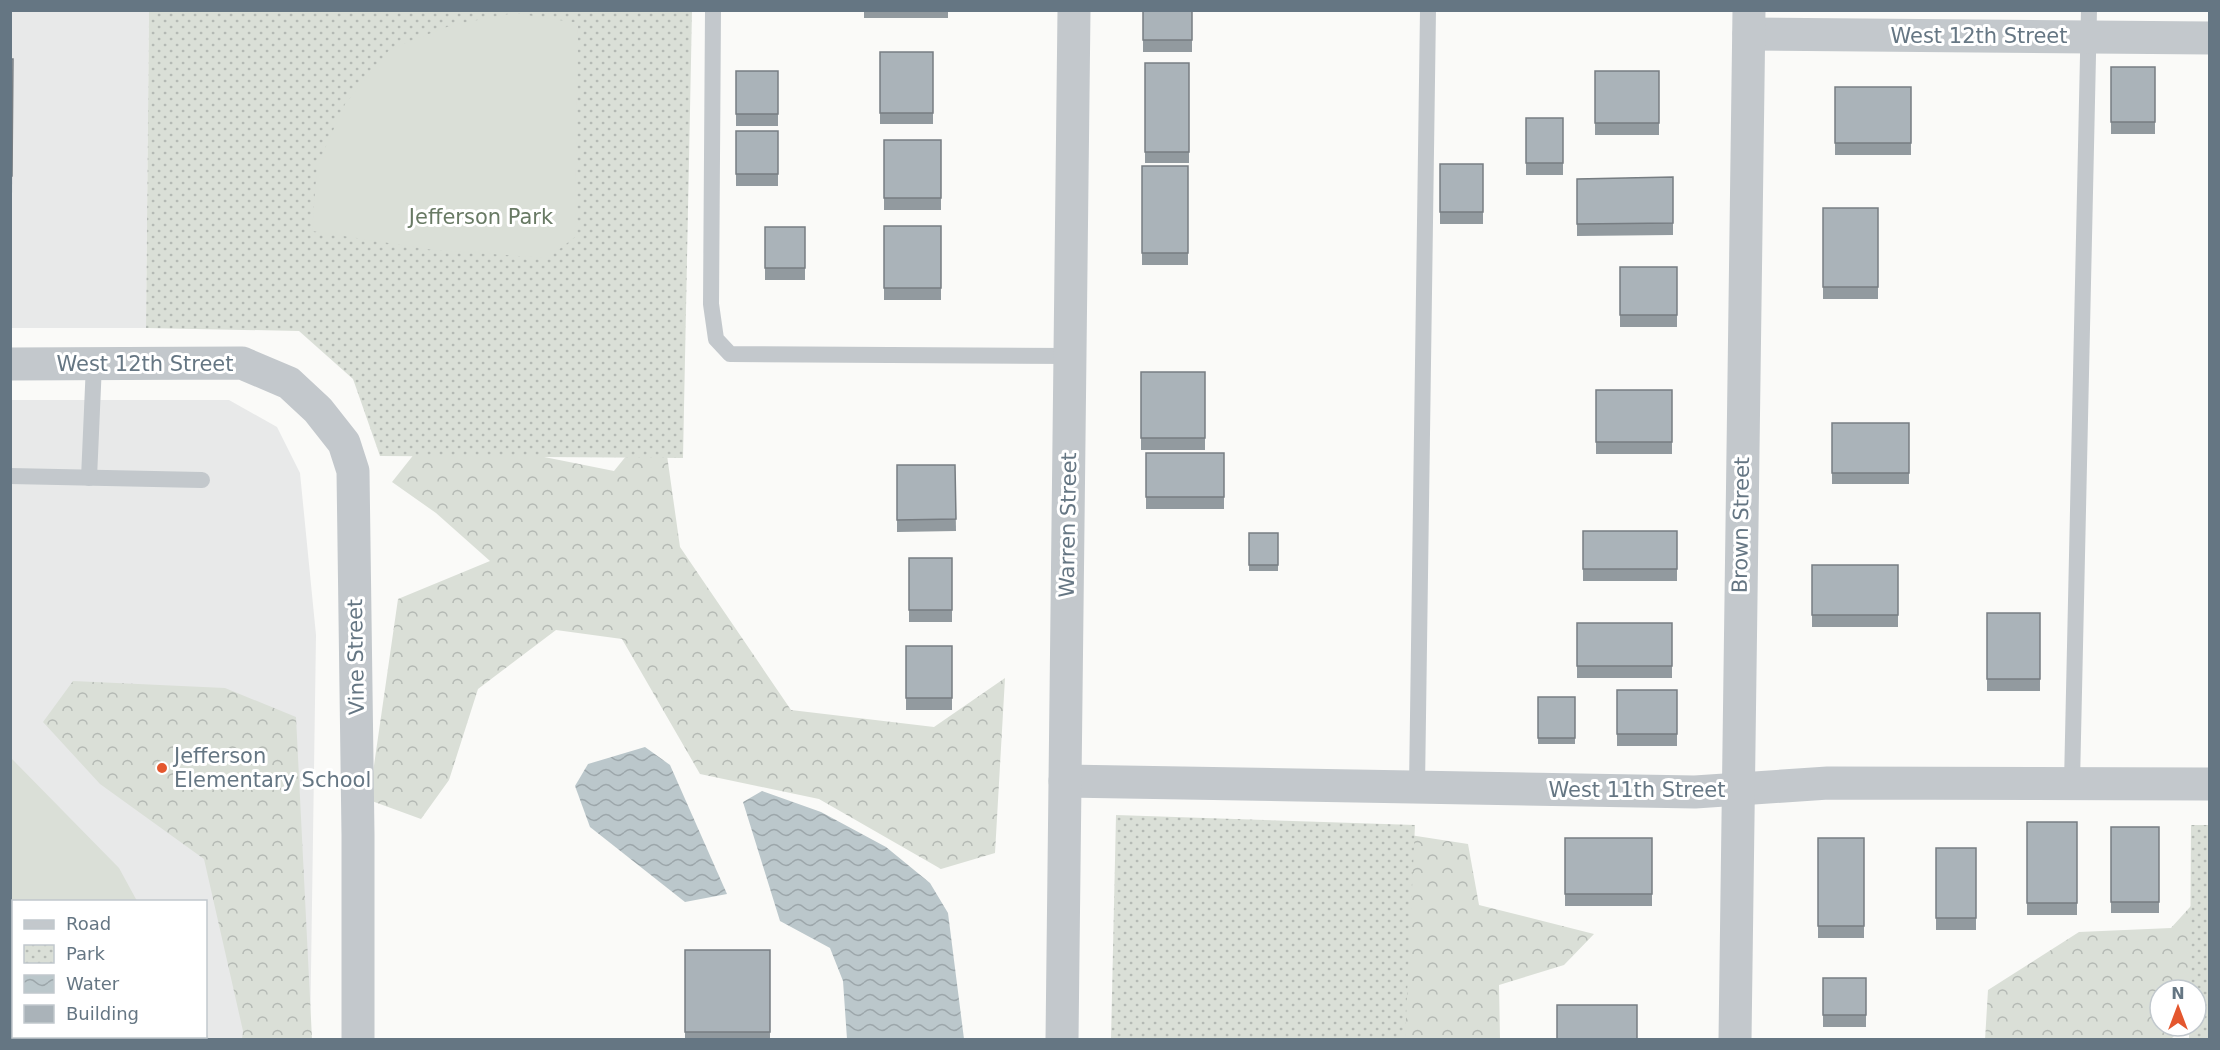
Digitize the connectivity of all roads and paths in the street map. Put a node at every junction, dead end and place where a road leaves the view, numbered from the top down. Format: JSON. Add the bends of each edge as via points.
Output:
{"nodes":[{"id":1,"x":713,"y":10,"type":"edge"},
{"id":2,"x":1074,"y":10,"type":"edge"},
{"id":3,"x":1428,"y":10,"type":"edge"},
{"id":4,"x":1749,"y":22,"type":"edge"},
{"id":5,"x":2089,"y":24,"type":"edge"},
{"id":6,"x":2210,"y":38,"type":"edge"},
{"id":7,"x":1070,"y":356,"type":"junction"},
{"id":8,"x":10,"y":364,"type":"edge"},
{"id":9,"x":94,"y":364,"type":"junction"},
{"id":10,"x":330,"y":424,"type":"joint"},
{"id":11,"x":10,"y":476,"type":"edge"},
{"id":12,"x":89,"y":478,"type":"junction"},
{"id":13,"x":202,"y":480,"type":"dead end"},
{"id":14,"x":1065,"y":781,"type":"junction"},
{"id":15,"x":2072,"y":783,"type":"junction"},
{"id":16,"x":2210,"y":784,"type":"edge"},
{"id":17,"x":1417,"y":787,"type":"junction"},
{"id":18,"x":1737,"y":790,"type":"junction"},
{"id":19,"x":358,"y":1040,"type":"edge"},
{"id":20,"x":1062,"y":1040,"type":"edge"},
{"id":21,"x":1735,"y":1040,"type":"edge"}],
"edges":[{"from":1,"to":7,"type":"lane","via":[[711,304],[716,339],[730,354]]},
{"from":2,"to":7,"type":"street","name":"Warren Street"},
{"from":3,"to":17,"type":"lane"},
{"from":4,"to":5,"type":"street","name":"West 12th Street"},
{"from":4,"to":18,"type":"street","name":"Brown Street"},
{"from":5,"to":6,"type":"street","name":"West 12th Street"},
{"from":5,"to":15,"type":"lane"},
{"from":7,"to":14,"type":"street","name":"Warren Street"},
{"from":8,"to":9,"type":"street","name":"West 12th Street"},
{"from":9,"to":10,"type":"street","name":"West 12th Street","via":[[242,363],[289,383]]},
{"from":9,"to":12,"type":"lane"},
{"from":10,"to":19,"type":"street","name":"Vine Street","via":[[344,443],[353,471]]},
{"from":11,"to":12,"type":"lane"},
{"from":12,"to":13,"type":"lane"},
{"from":14,"to":17,"type":"street","name":"West 11th Street"},
{"from":14,"to":20,"type":"street","name":"Warren Street"},
{"from":15,"to":16,"type":"street","name":"West 11th Street"},
{"from":15,"to":18,"type":"street","name":"West 11th Street","via":[[1828,783]]},
{"from":17,"to":18,"type":"street","name":"West 11th Street"},
{"from":18,"to":21,"type":"street","name":"Brown Street"}]}
